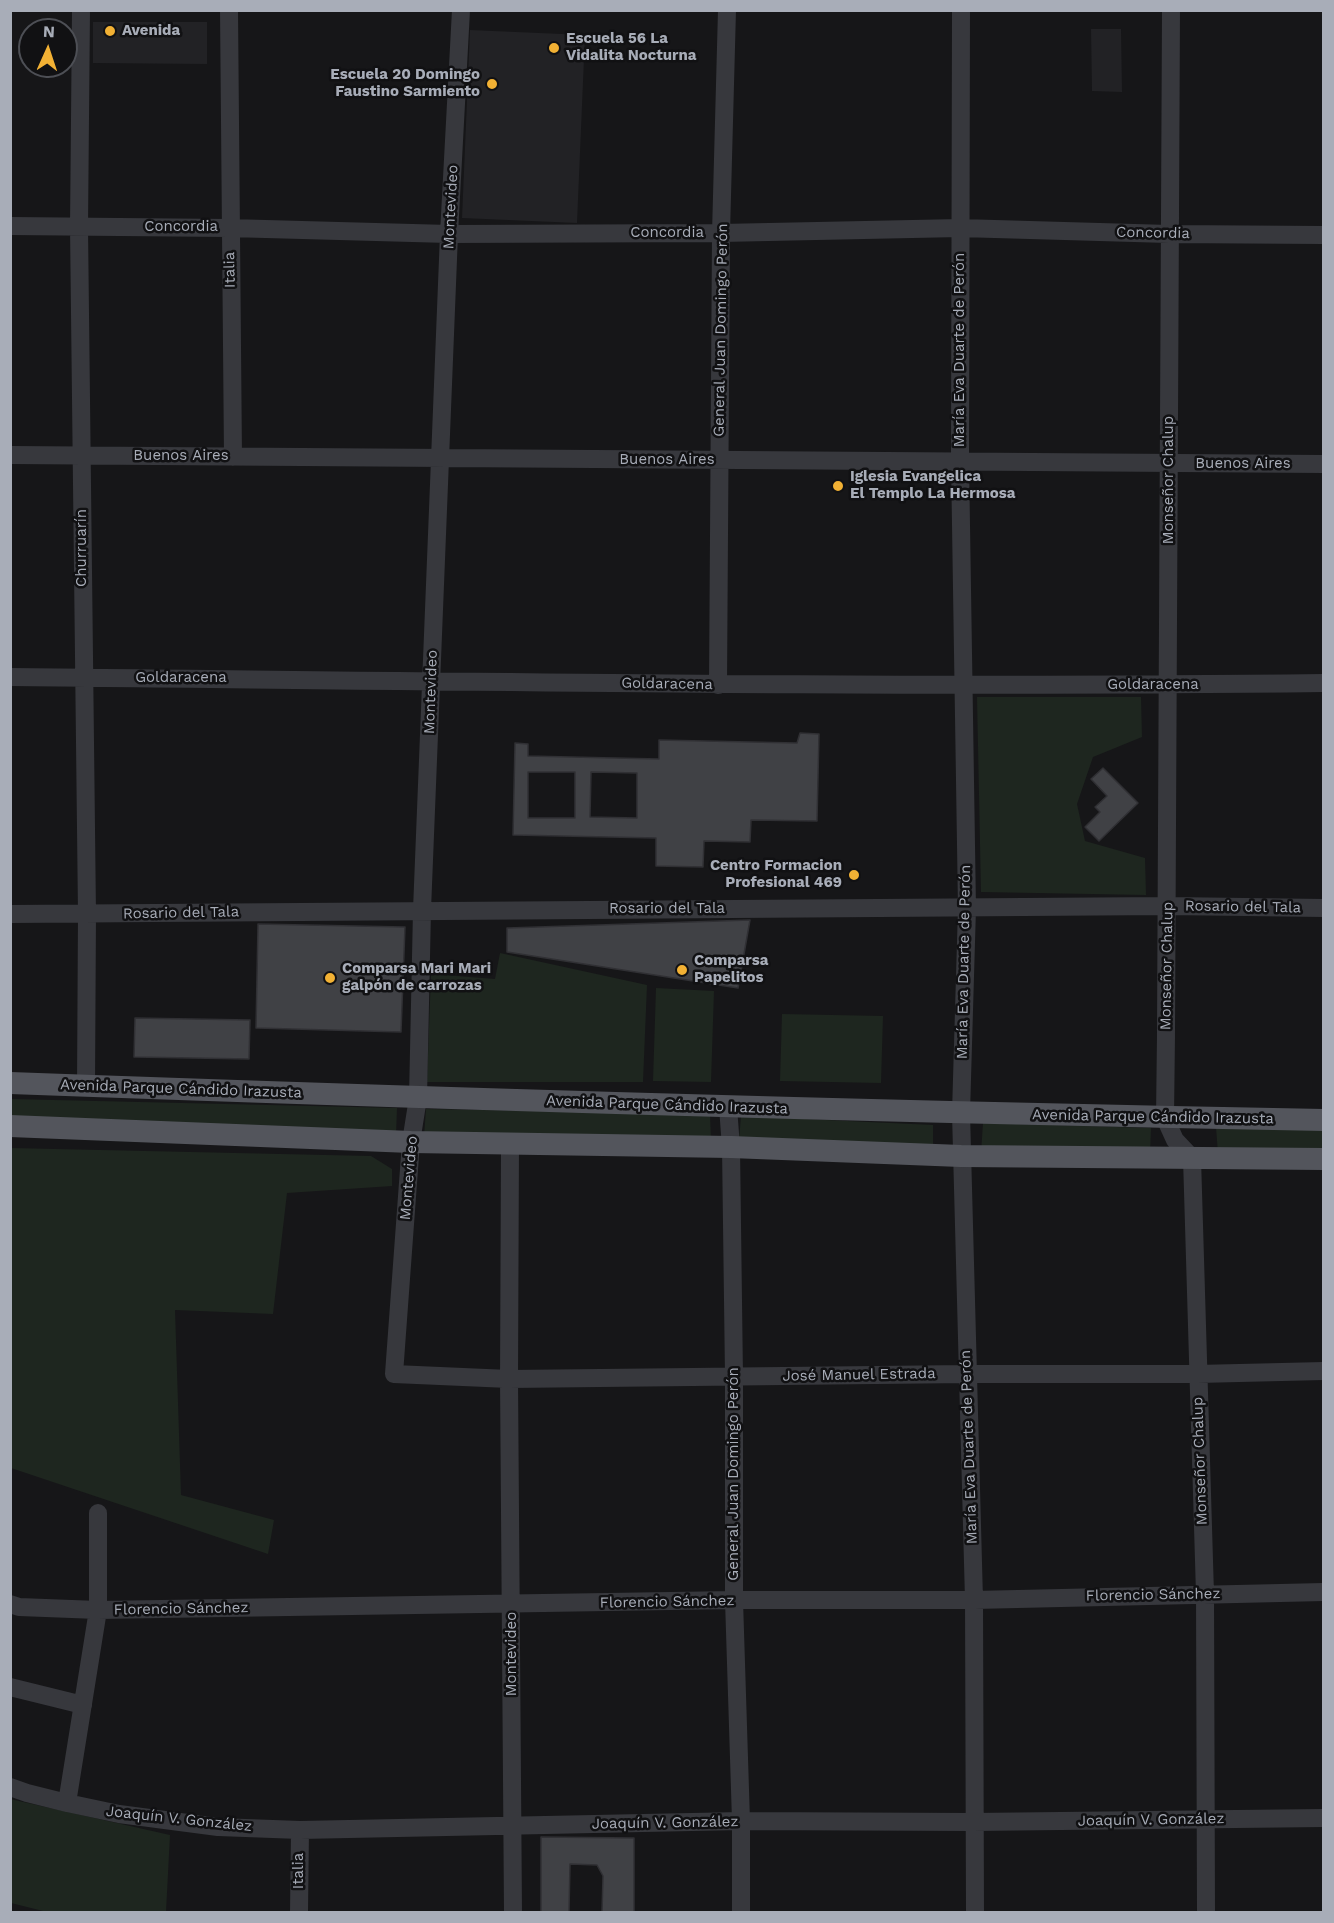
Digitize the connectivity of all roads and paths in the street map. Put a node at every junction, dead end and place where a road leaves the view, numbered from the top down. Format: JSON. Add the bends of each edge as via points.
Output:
{"nodes":[{"id":1,"x":81,"y":10,"type":"edge"},
{"id":2,"x":229,"y":10,"type":"edge"},
{"id":3,"x":461,"y":10,"type":"edge"},
{"id":4,"x":727,"y":10,"type":"edge"},
{"id":5,"x":962,"y":10,"type":"edge"},
{"id":6,"x":1171,"y":10,"type":"edge"},
{"id":7,"x":10,"y":226,"type":"edge"},
{"id":8,"x":79,"y":226,"type":"junction"},
{"id":9,"x":230,"y":228,"type":"junction"},
{"id":10,"x":960,"y":228,"type":"junction"},
{"id":11,"x":721,"y":233,"type":"junction"},
{"id":12,"x":449,"y":234,"type":"junction"},
{"id":13,"x":1168,"y":234,"type":"junction"},
{"id":14,"x":1323,"y":235,"type":"edge"},
{"id":15,"x":10,"y":455,"type":"edge"},
{"id":16,"x":81,"y":456,"type":"junction"},
{"id":17,"x":233,"y":457,"type":"junction"},
{"id":18,"x":441,"y":458,"type":"junction"},
{"id":19,"x":719,"y":460,"type":"junction"},
{"id":20,"x":960,"y":461,"type":"junction"},
{"id":21,"x":1168,"y":463,"type":"junction"},
{"id":22,"x":1323,"y":464,"type":"edge"},
{"id":23,"x":10,"y":677,"type":"edge"},
{"id":24,"x":83,"y":678,"type":"junction"},
{"id":25,"x":432,"y":680,"type":"junction"},
{"id":26,"x":1323,"y":683,"type":"edge"},
{"id":27,"x":718,"y":685,"type":"junction"},
{"id":28,"x":963,"y":685,"type":"junction"},
{"id":29,"x":1169,"y":685,"type":"junction"},
{"id":30,"x":1168,"y":906,"type":"junction"},
{"id":31,"x":967,"y":908,"type":"junction"},
{"id":32,"x":1323,"y":908,"type":"edge"},
{"id":33,"x":422,"y":910,"type":"junction"},
{"id":34,"x":10,"y":914,"type":"edge"},
{"id":35,"x":87,"y":914,"type":"junction"},
{"id":36,"x":10,"y":1083,"type":"edge"},
{"id":37,"x":86,"y":1086,"type":"junction"},
{"id":38,"x":418,"y":1098,"type":"junction"},
{"id":39,"x":728,"y":1107,"type":"junction"},
{"id":40,"x":961,"y":1113,"type":"junction"},
{"id":41,"x":1165,"y":1118,"type":"junction"},
{"id":42,"x":1323,"y":1120,"type":"edge"},
{"id":43,"x":10,"y":1126,"type":"edge"},
{"id":44,"x":411,"y":1142,"type":"junction"},
{"id":45,"x":510,"y":1144,"type":"junction"},
{"id":46,"x":731,"y":1147,"type":"junction"},
{"id":47,"x":961,"y":1156,"type":"junction"},
{"id":48,"x":1192,"y":1158,"type":"junction"},
{"id":49,"x":1323,"y":1159,"type":"edge"},
{"id":50,"x":1323,"y":1371,"type":"edge"},
{"id":51,"x":394,"y":1374,"type":"joint"},
{"id":52,"x":967,"y":1374,"type":"junction"},
{"id":53,"x":1197,"y":1374,"type":"junction"},
{"id":54,"x":734,"y":1377,"type":"junction"},
{"id":55,"x":509,"y":1379,"type":"junction"},
{"id":56,"x":98,"y":1513,"type":"dead end"},
{"id":57,"x":1323,"y":1592,"type":"edge"},
{"id":58,"x":1205,"y":1594,"type":"junction"},
{"id":59,"x":734,"y":1600,"type":"junction"},
{"id":60,"x":974,"y":1600,"type":"junction"},
{"id":61,"x":512,"y":1604,"type":"junction"},
{"id":62,"x":10,"y":1605,"type":"edge"},
{"id":63,"x":98,"y":1610,"type":"junction"},
{"id":64,"x":10,"y":1687,"type":"edge"},
{"id":65,"x":83,"y":1705,"type":"junction"},
{"id":66,"x":10,"y":1787,"type":"edge"},
{"id":67,"x":67,"y":1803,"type":"junction"},
{"id":68,"x":1323,"y":1818,"type":"edge"},
{"id":69,"x":1206,"y":1820,"type":"junction"},
{"id":70,"x":741,"y":1821,"type":"junction"},
{"id":71,"x":973,"y":1822,"type":"junction"},
{"id":72,"x":512,"y":1826,"type":"junction"},
{"id":73,"x":300,"y":1830,"type":"junction"},
{"id":74,"x":299,"y":1912,"type":"edge"},
{"id":75,"x":513,"y":1912,"type":"edge"},
{"id":76,"x":741,"y":1912,"type":"edge"},
{"id":77,"x":975,"y":1912,"type":"edge"},
{"id":78,"x":1206,"y":1912,"type":"edge"}],
"edges":[{"from":1,"to":8,"type":"street","name":"Churruarín"},
{"from":2,"to":9,"type":"street","name":"Italia"},
{"from":3,"to":12,"type":"street","name":"Montevideo"},
{"from":4,"to":11,"type":"street","name":"General Juan Domingo Perón"},
{"from":5,"to":10,"type":"street","name":"María Eva Duarte de Perón"},
{"from":6,"to":13,"type":"street","name":"Monseñor Chalup"},
{"from":7,"to":8,"type":"street","name":"Concordia"},
{"from":8,"to":9,"type":"street","name":"Concordia"},
{"from":8,"to":16,"type":"street","name":"Churruarín"},
{"from":9,"to":12,"type":"street","name":"Concordia"},
{"from":9,"to":17,"type":"street","name":"Italia"},
{"from":10,"to":11,"type":"street","name":"Concordia"},
{"from":10,"to":13,"type":"street","name":"Concordia"},
{"from":10,"to":20,"type":"street","name":"María Eva Duarte de Perón"},
{"from":11,"to":12,"type":"street","name":"Concordia"},
{"from":11,"to":19,"type":"street","name":"General Juan Domingo Perón"},
{"from":12,"to":18,"type":"street","name":"Montevideo"},
{"from":13,"to":14,"type":"street","name":"Concordia"},
{"from":13,"to":21,"type":"street","name":"Monseñor Chalup"},
{"from":15,"to":16,"type":"street","name":"Buenos Aires"},
{"from":16,"to":17,"type":"street","name":"Buenos Aires"},
{"from":16,"to":24,"type":"street","name":"Churruarín"},
{"from":17,"to":18,"type":"street","name":"Buenos Aires"},
{"from":18,"to":19,"type":"street","name":"Buenos Aires"},
{"from":18,"to":25,"type":"street","name":"Montevideo"},
{"from":19,"to":20,"type":"street","name":"Buenos Aires"},
{"from":19,"to":27,"type":"street","name":"General Juan Domingo Perón"},
{"from":20,"to":21,"type":"street","name":"Buenos Aires"},
{"from":20,"to":28,"type":"street","name":"María Eva Duarte de Perón"},
{"from":21,"to":22,"type":"street","name":"Buenos Aires"},
{"from":21,"to":29,"type":"street","name":"Monseñor Chalup"},
{"from":23,"to":24,"type":"street","name":"Goldaracena"},
{"from":24,"to":25,"type":"street","name":"Goldaracena"},
{"from":24,"to":35,"type":"street","name":"Churruarín"},
{"from":25,"to":27,"type":"street","name":"Goldaracena"},
{"from":25,"to":33,"type":"street","name":"Montevideo"},
{"from":26,"to":29,"type":"street","name":"Goldaracena"},
{"from":27,"to":28,"type":"street","name":"Goldaracena"},
{"from":28,"to":29,"type":"street","name":"Goldaracena"},
{"from":28,"to":31,"type":"street","name":"María Eva Duarte de Perón"},
{"from":29,"to":30,"type":"street","name":"Monseñor Chalup"},
{"from":30,"to":31,"type":"street","name":"Rosario del Tala"},
{"from":30,"to":32,"type":"street","name":"Rosario del Tala"},
{"from":30,"to":41,"type":"street","name":"Monseñor Chalup"},
{"from":31,"to":33,"type":"street","name":"Rosario del Tala"},
{"from":31,"to":40,"type":"street","name":"María Eva Duarte de Perón"},
{"from":33,"to":35,"type":"street","name":"Rosario del Tala"},
{"from":33,"to":38,"type":"street","name":"Montevideo"},
{"from":34,"to":35,"type":"street","name":"Rosario del Tala"},
{"from":35,"to":37,"type":"street","name":"Churruarín"},
{"from":36,"to":37,"type":"main road","name":"Avenida Parque Cándido Irazusta"},
{"from":37,"to":38,"type":"main road","name":"Avenida Parque Cándido Irazusta"},
{"from":38,"to":39,"type":"main road","name":"Avenida Parque Cándido Irazusta"},
{"from":38,"to":44,"type":"street","name":"Montevideo"},
{"from":39,"to":40,"type":"main road","name":"Avenida Parque Cándido Irazusta"},
{"from":39,"to":46,"type":"street","name":"General Juan Domingo Perón"},
{"from":40,"to":41,"type":"main road","name":"Avenida Parque Cándido Irazusta"},
{"from":40,"to":47,"type":"street","name":"María Eva Duarte de Perón"},
{"from":41,"to":42,"type":"main road","name":"Avenida Parque Cándido Irazusta"},
{"from":41,"to":48,"type":"street","name":"Monseñor Chalup","via":[[1175,1140]]},
{"from":43,"to":44,"type":"main road"},
{"from":44,"to":45,"type":"main road"},
{"from":44,"to":51,"type":"street","name":"Montevideo"},
{"from":45,"to":46,"type":"main road"},
{"from":45,"to":55,"type":"street","name":"Montevideo"},
{"from":46,"to":47,"type":"main road"},
{"from":46,"to":54,"type":"street","name":"General Juan Domingo Perón"},
{"from":47,"to":48,"type":"main road"},
{"from":47,"to":52,"type":"street","name":"María Eva Duarte de Perón"},
{"from":48,"to":49,"type":"main road"},
{"from":48,"to":53,"type":"street","name":"Monseñor Chalup"},
{"from":50,"to":53,"type":"street","name":"José Manuel Estrada"},
{"from":51,"to":55,"type":"street","name":"José Manuel Estrada"},
{"from":52,"to":53,"type":"street","name":"José Manuel Estrada"},
{"from":52,"to":54,"type":"street","name":"José Manuel Estrada"},
{"from":52,"to":60,"type":"street","name":"María Eva Duarte de Perón"},
{"from":53,"to":58,"type":"street","name":"Monseñor Chalup"},
{"from":54,"to":55,"type":"street","name":"José Manuel Estrada"},
{"from":54,"to":59,"type":"street","name":"General Juan Domingo Perón"},
{"from":55,"to":61,"type":"street","name":"Montevideo"},
{"from":56,"to":63,"type":"street"},
{"from":57,"to":58,"type":"street","name":"Florencio Sánchez"},
{"from":58,"to":60,"type":"street","name":"Florencio Sánchez"},
{"from":58,"to":69,"type":"street","name":"Monseñor Chalup"},
{"from":59,"to":60,"type":"street","name":"Florencio Sánchez"},
{"from":59,"to":61,"type":"street","name":"Florencio Sánchez"},
{"from":59,"to":70,"type":"street","name":"General Juan Domingo Perón"},
{"from":60,"to":71,"type":"street","name":"María Eva Duarte de Perón"},
{"from":61,"to":63,"type":"street","name":"Florencio Sánchez"},
{"from":61,"to":72,"type":"street","name":"Montevideo"},
{"from":62,"to":63,"type":"street","name":"Florencio Sánchez"},
{"from":63,"to":65,"type":"street"},
{"from":64,"to":65,"type":"street"},
{"from":65,"to":67,"type":"street"},
{"from":66,"to":67,"type":"street","name":"Joaquín V. González"},
{"from":67,"to":73,"type":"street","name":"Joaquín V. González","via":[[218,1827]]},
{"from":68,"to":69,"type":"street","name":"Joaquín V. González"},
{"from":69,"to":71,"type":"street","name":"Joaquín V. González"},
{"from":69,"to":78,"type":"street","name":"Monseñor Chalup"},
{"from":70,"to":71,"type":"street","name":"Joaquín V. González"},
{"from":70,"to":72,"type":"street","name":"Joaquín V. González"},
{"from":70,"to":76,"type":"street","name":"General Juan Domingo Perón"},
{"from":71,"to":77,"type":"street","name":"María Eva Duarte de Perón"},
{"from":72,"to":73,"type":"street","name":"Joaquín V. González"},
{"from":72,"to":75,"type":"street","name":"Montevideo"},
{"from":73,"to":74,"type":"street","name":"Italia"}]}
